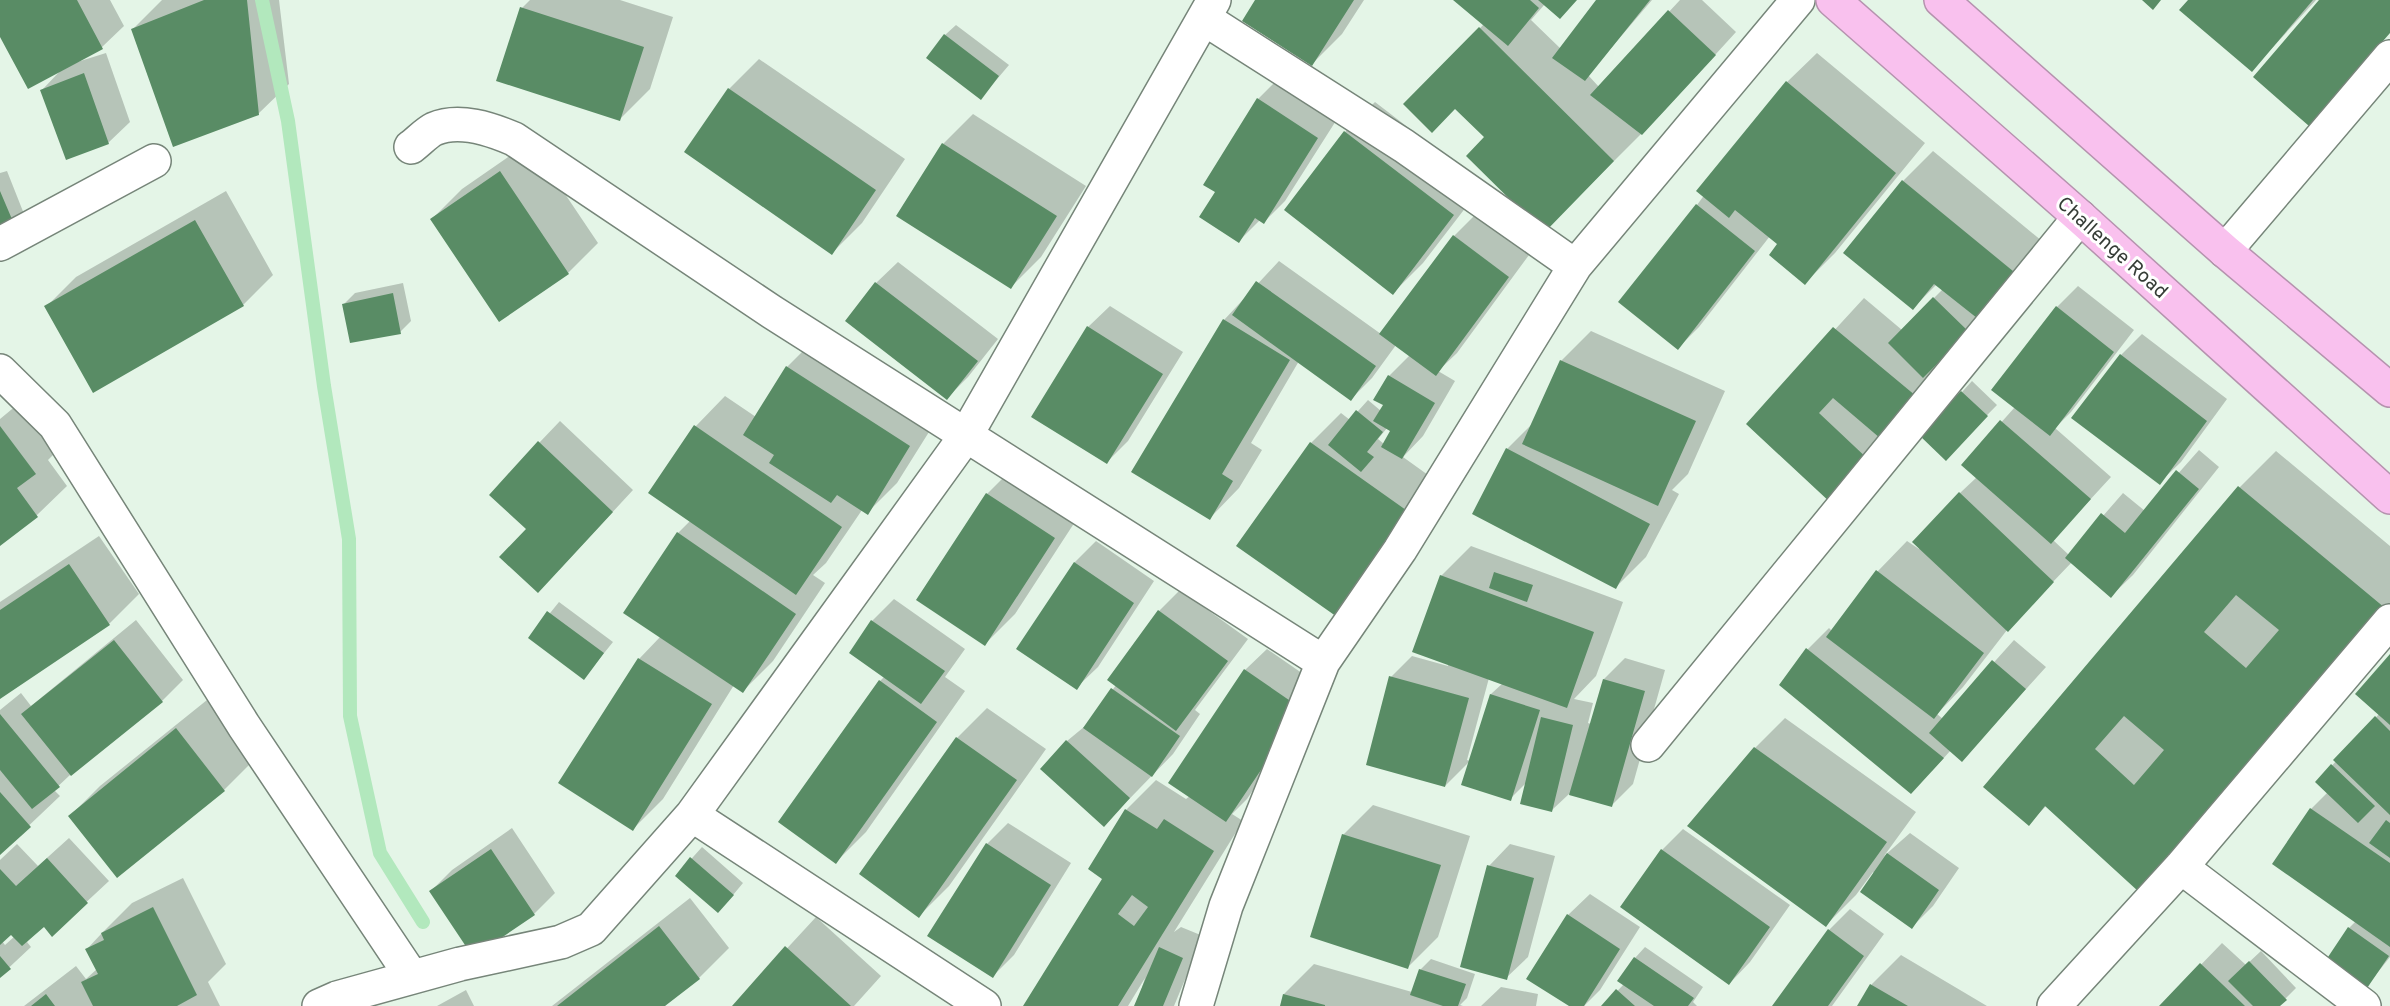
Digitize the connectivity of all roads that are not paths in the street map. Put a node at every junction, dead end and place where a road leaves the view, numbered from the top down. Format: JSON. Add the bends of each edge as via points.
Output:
{"nodes":[{"id":1,"x":1798,"y":0,"type":"edge"},
{"id":2,"x":1833,"y":0,"type":"edge"},
{"id":3,"x":1941,"y":0,"type":"edge"},
{"id":4,"x":1209,"y":9,"type":"edge"},
{"id":5,"x":2390,"y":57,"type":"edge"},
{"id":6,"x":411,"y":147,"type":"dead end"},
{"id":7,"x":154,"y":161,"type":"dead end"},
{"id":8,"x":2080,"y":217,"type":"junction"},
{"id":9,"x":0,"y":244,"type":"edge"},
{"id":10,"x":2226,"y":251,"type":"junction"},
{"id":11,"x":1575,"y":266,"type":"junction"},
{"id":12,"x":0,"y":371,"type":"edge"},
{"id":13,"x":2390,"y":390,"type":"edge"},
{"id":14,"x":965,"y":437,"type":"junction"},
{"id":15,"x":2390,"y":497,"type":"edge"},
{"id":16,"x":2390,"y":621,"type":"edge"},
{"id":17,"x":1323,"y":662,"type":"junction"},
{"id":18,"x":1648,"y":745,"type":"dead end"},
{"id":19,"x":692,"y":815,"type":"junction"},
{"id":20,"x":2181,"y":867,"type":"junction"},
{"id":21,"x":412,"y":977,"type":"junction"},
{"id":22,"x":319,"y":1006,"type":"edge"},
{"id":23,"x":984,"y":1006,"type":"edge"},
{"id":24,"x":1196,"y":1006,"type":"edge"},
{"id":25,"x":2054,"y":1006,"type":"edge"},
{"id":26,"x":2364,"y":1006,"type":"edge"}],
"edges":[{"from":1,"to":11,"type":"street"},
{"from":2,"to":8,"type":"highway","name":"Challenge Road"},
{"from":3,"to":10,"type":"highway"},
{"from":4,"to":11,"type":"street"},
{"from":4,"to":14,"type":"street"},
{"from":5,"to":10,"type":"street"},
{"from":6,"to":14,"type":"street","via":[[434,129],[459,125],[494,130],[514,139]]},
{"from":7,"to":9,"type":"street"},
{"from":8,"to":15,"type":"highway","name":"Challenge Road"},
{"from":8,"to":18,"type":"street"},
{"from":10,"to":13,"type":"highway"},
{"from":11,"to":17,"type":"street","via":[[1400,550]]},
{"from":12,"to":21,"type":"street","via":[[55,425],[244,726]]},
{"from":14,"to":17,"type":"street"},
{"from":14,"to":19,"type":"street"},
{"from":16,"to":20,"type":"street"},
{"from":17,"to":24,"type":"street","via":[[1226,906]]},
{"from":19,"to":21,"type":"street","via":[[591,929],[561,942]]},
{"from":19,"to":23,"type":"street"},
{"from":20,"to":25,"type":"street"},
{"from":20,"to":26,"type":"street"},
{"from":21,"to":22,"type":"street"}]}
